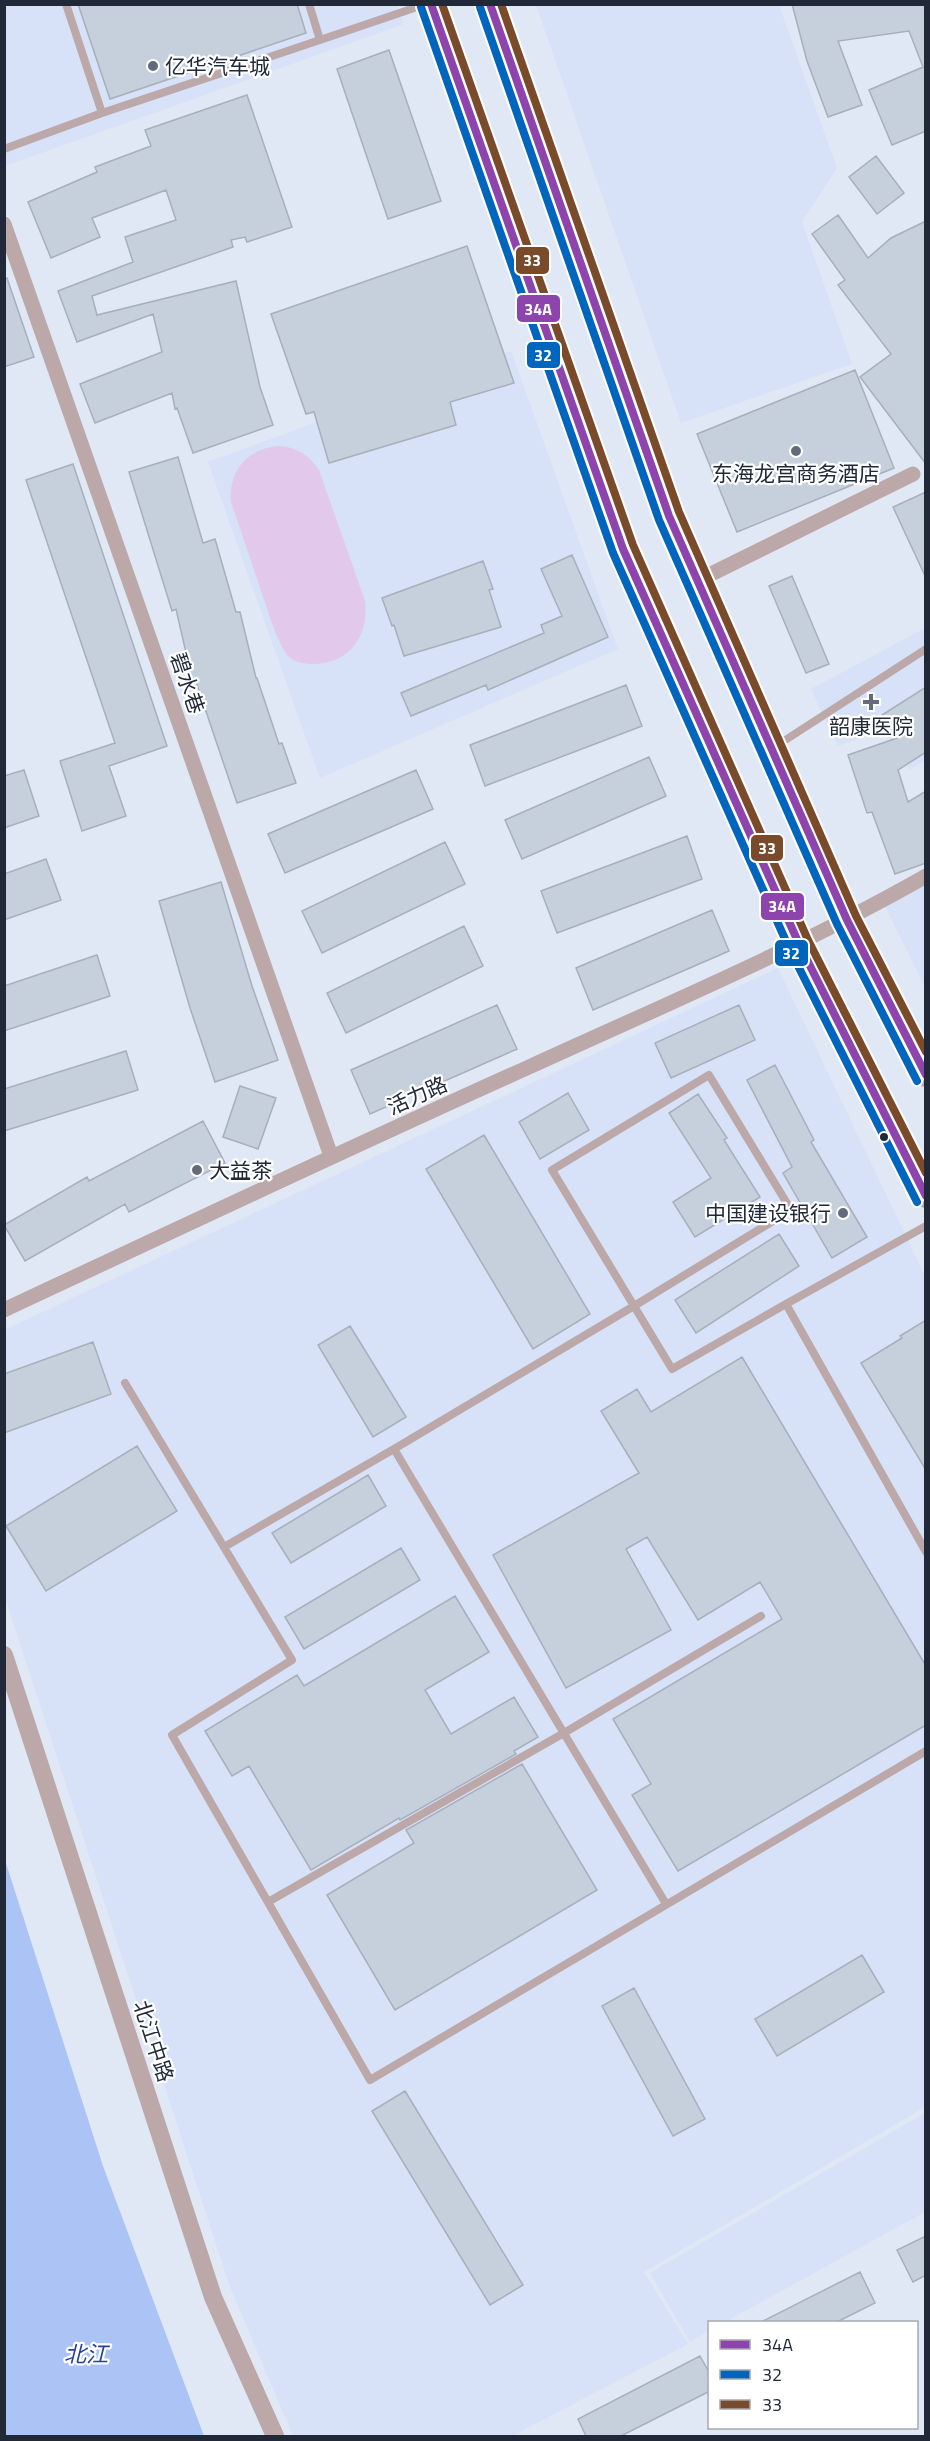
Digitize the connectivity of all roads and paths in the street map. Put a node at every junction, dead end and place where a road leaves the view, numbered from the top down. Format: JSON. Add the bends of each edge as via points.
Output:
{"nodes":[{"id":1,"x":66,"y":4,"type":"edge"},
{"id":2,"x":309,"y":4,"type":"edge"},
{"id":3,"x":426,"y":4,"type":"edge"},
{"id":4,"x":431,"y":4,"type":"edge"},
{"id":5,"x":490,"y":4,"type":"edge"},
{"id":6,"x":320,"y":40,"type":"junction"},
{"id":7,"x":102,"y":113,"type":"junction"},
{"id":8,"x":4,"y":149,"type":"edge"},
{"id":9,"x":4,"y":224,"type":"edge"},
{"id":10,"x":913,"y":474,"type":"dead end"},
{"id":11,"x":697,"y":580,"type":"junction"},
{"id":12,"x":926,"y":650,"type":"edge"},
{"id":13,"x":772,"y":749,"type":"junction"},
{"id":14,"x":926,"y":876,"type":"edge"},
{"id":15,"x":847,"y":920,"type":"junction"},
{"id":16,"x":799,"y":944,"type":"junction"},
{"id":17,"x":926,"y":1076,"type":"edge"},
{"id":18,"x":331,"y":1156,"type":"junction"},
{"id":19,"x":926,"y":1197,"type":"edge"},
{"id":20,"x":926,"y":1226,"type":"edge"},
{"id":21,"x":786,"y":1304,"type":"junction"},
{"id":22,"x":634,"y":1306,"type":"junction"},
{"id":23,"x":4,"y":1310,"type":"edge"},
{"id":24,"x":125,"y":1383,"type":"dead end"},
{"id":25,"x":394,"y":1449,"type":"junction"},
{"id":26,"x":224,"y":1547,"type":"junction"},
{"id":27,"x":926,"y":1552,"type":"edge"},
{"id":28,"x":761,"y":1616,"type":"dead end"},
{"id":29,"x":4,"y":1655,"type":"edge"},
{"id":30,"x":564,"y":1733,"type":"junction"},
{"id":31,"x":926,"y":1751,"type":"edge"},
{"id":32,"x":268,"y":1902,"type":"junction"},
{"id":33,"x":666,"y":1904,"type":"junction"},
{"id":34,"x":275,"y":2436,"type":"edge"}],
"edges":[{"from":1,"to":7,"type":"lane"},
{"from":2,"to":6,"type":"lane"},
{"from":3,"to":6,"type":"lane"},
{"from":4,"to":16,"type":"main road","via":[[623,549]]},
{"from":5,"to":11,"type":"main road","via":[[669,516]]},
{"from":6,"to":7,"type":"lane"},
{"from":7,"to":8,"type":"lane"},
{"from":9,"to":18,"type":"street","name":"碧水巷"},
{"from":10,"to":11,"type":"street"},
{"from":11,"to":13,"type":"main road"},
{"from":12,"to":13,"type":"lane"},
{"from":13,"to":15,"type":"main road"},
{"from":14,"to":15,"type":"street","name":"活力路"},
{"from":15,"to":16,"type":"street","name":"活力路"},
{"from":15,"to":17,"type":"main road"},
{"from":16,"to":18,"type":"street","name":"活力路"},
{"from":16,"to":19,"type":"main road"},
{"from":18,"to":23,"type":"street","name":"活力路"},
{"from":20,"to":21,"type":"lane"},
{"from":21,"to":22,"type":"lane","via":[[672,1369]]},
{"from":21,"to":27,"type":"lane"},
{"from":22,"to":22,"type":"lane","via":[[552,1170],[709,1075],[791,1210]]},
{"from":22,"to":25,"type":"lane"},
{"from":24,"to":26,"type":"lane"},
{"from":25,"to":26,"type":"lane"},
{"from":25,"to":30,"type":"lane"},
{"from":26,"to":32,"type":"lane","via":[[292,1660],[172,1735]]},
{"from":28,"to":30,"type":"lane"},
{"from":29,"to":34,"type":"street","name":"北江中路","via":[[213,2297]]},
{"from":30,"to":32,"type":"lane"},
{"from":30,"to":33,"type":"lane"},
{"from":31,"to":33,"type":"lane"},
{"from":32,"to":33,"type":"lane","via":[[370,2079]]}]}
